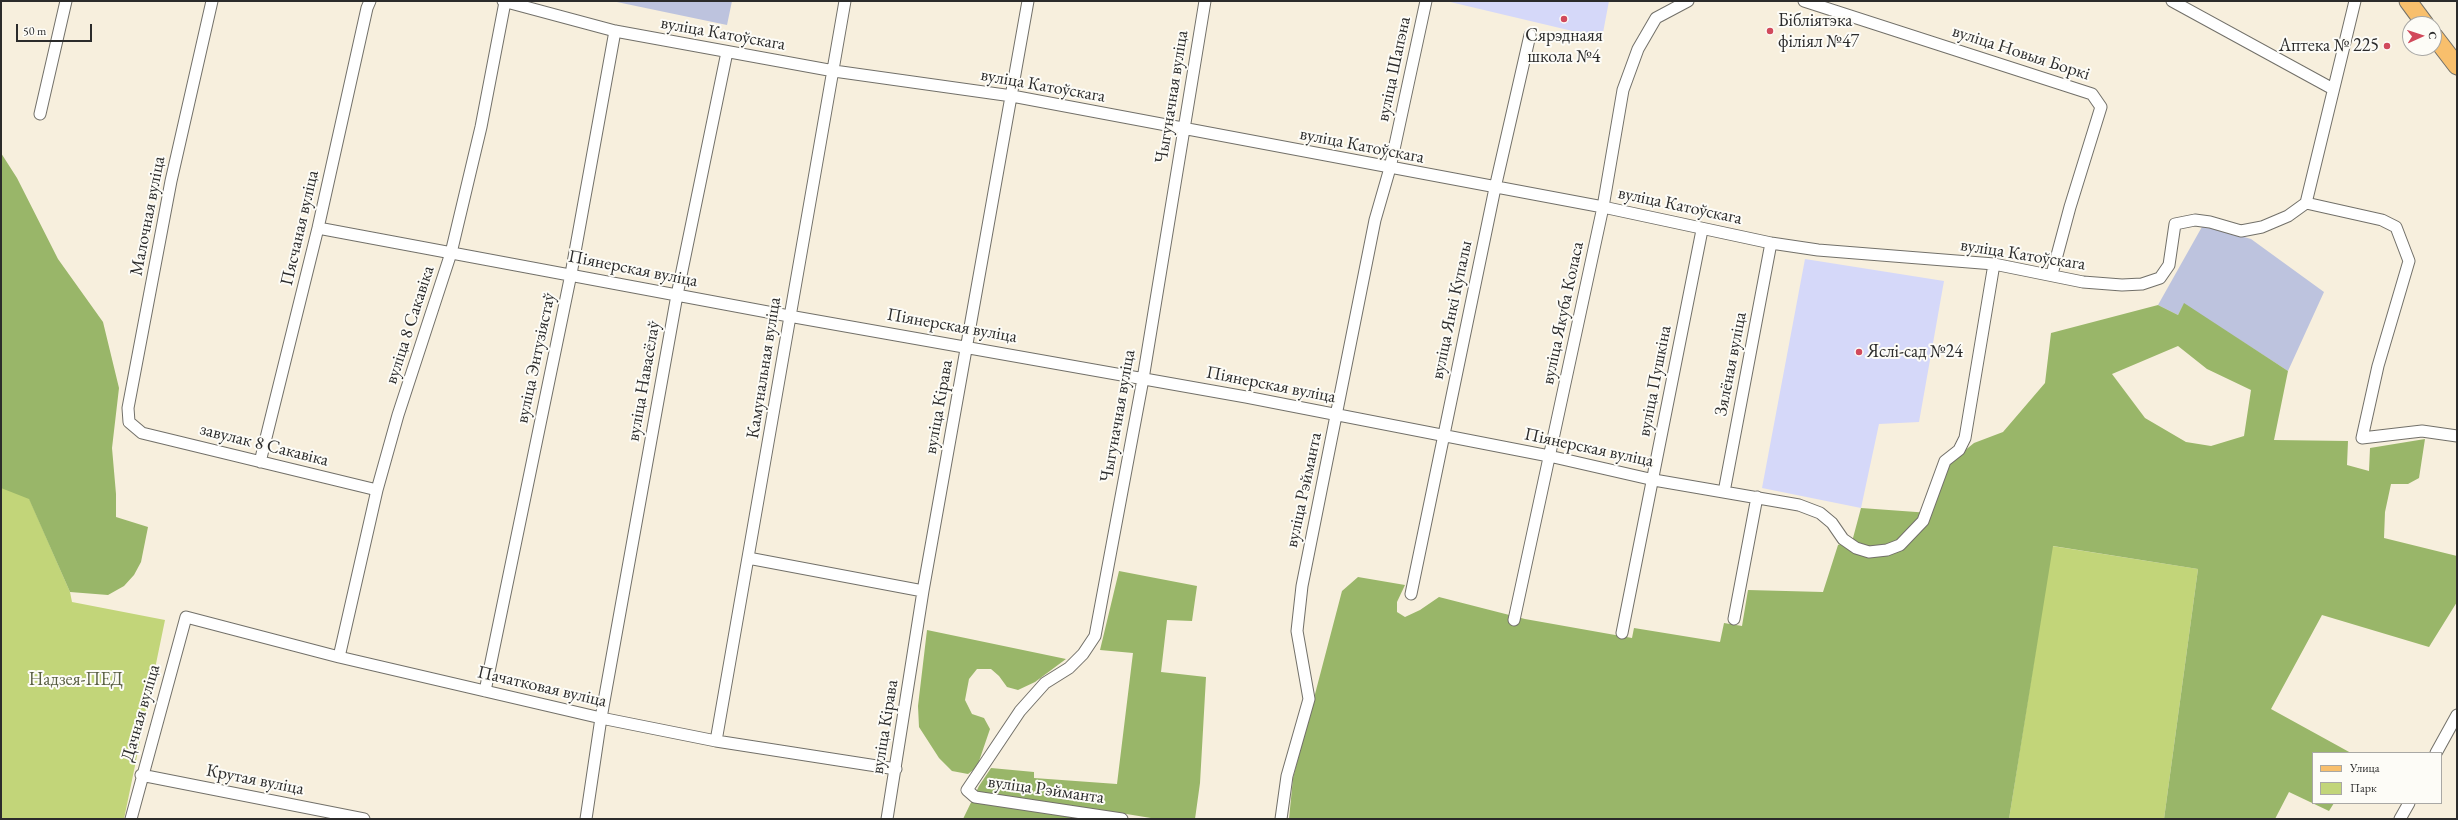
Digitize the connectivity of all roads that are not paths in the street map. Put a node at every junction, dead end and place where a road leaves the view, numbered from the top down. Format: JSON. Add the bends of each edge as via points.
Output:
{"nodes":[{"id":1,"x":66,"y":1,"type":"edge"},
{"id":2,"x":212,"y":1,"type":"edge"},
{"id":3,"x":370,"y":1,"type":"edge"},
{"id":4,"x":504,"y":1,"type":"edge"},
{"id":5,"x":845,"y":1,"type":"edge"},
{"id":6,"x":1028,"y":1,"type":"edge"},
{"id":7,"x":1205,"y":1,"type":"edge"},
{"id":8,"x":1426,"y":1,"type":"edge"},
{"id":9,"x":1688,"y":1,"type":"edge"},
{"id":10,"x":1804,"y":1,"type":"edge"},
{"id":11,"x":2172,"y":1,"type":"edge"},
{"id":12,"x":2355,"y":1,"type":"edge"},
{"id":13,"x":2408,"y":1,"type":"edge"},
{"id":14,"x":2419,"y":16,"type":"edge"},
{"id":15,"x":615,"y":31,"type":"junction"},
{"id":16,"x":1530,"y":35,"type":"dead end"},
{"id":17,"x":2442,"y":46,"type":"edge"},
{"id":18,"x":727,"y":52,"type":"junction"},
{"id":19,"x":2457,"y":66,"type":"edge"},
{"id":20,"x":834,"y":70,"type":"junction"},
{"id":21,"x":2333,"y":89,"type":"junction"},
{"id":22,"x":1012,"y":96,"type":"junction"},
{"id":23,"x":40,"y":114,"type":"dead end"},
{"id":24,"x":1184,"y":130,"type":"junction"},
{"id":25,"x":1390,"y":168,"type":"junction"},
{"id":26,"x":1495,"y":188,"type":"junction"},
{"id":27,"x":2306,"y":203,"type":"junction"},
{"id":28,"x":1603,"y":207,"type":"junction"},
{"id":29,"x":318,"y":228,"type":"junction"},
{"id":30,"x":1702,"y":230,"type":"junction"},
{"id":31,"x":1771,"y":243,"type":"junction"},
{"id":32,"x":451,"y":253,"type":"junction"},
{"id":33,"x":1994,"y":264,"type":"junction"},
{"id":34,"x":571,"y":274,"type":"junction"},
{"id":35,"x":2052,"y":274,"type":"junction"},
{"id":36,"x":677,"y":295,"type":"junction"},
{"id":37,"x":789,"y":316,"type":"junction"},
{"id":38,"x":968,"y":346,"type":"junction"},
{"id":39,"x":1142,"y":379,"type":"junction"},
{"id":40,"x":1336,"y":415,"type":"junction"},
{"id":41,"x":142,"y":433,"type":"joint"},
{"id":42,"x":1443,"y":435,"type":"junction"},
{"id":43,"x":2457,"y":436,"type":"edge"},
{"id":44,"x":1549,"y":456,"type":"junction"},
{"id":45,"x":260,"y":462,"type":"junction"},
{"id":46,"x":1654,"y":480,"type":"junction"},
{"id":47,"x":377,"y":490,"type":"junction"},
{"id":48,"x":1724,"y":492,"type":"junction"},
{"id":49,"x":1757,"y":497,"type":"junction"},
{"id":50,"x":748,"y":558,"type":"junction"},
{"id":51,"x":923,"y":591,"type":"junction"},
{"id":52,"x":1411,"y":594,"type":"dead end"},
{"id":53,"x":186,"y":617,"type":"joint"},
{"id":54,"x":1734,"y":619,"type":"dead end"},
{"id":55,"x":1514,"y":620,"type":"dead end"},
{"id":56,"x":1622,"y":633,"type":"dead end"},
{"id":57,"x":338,"y":657,"type":"junction"},
{"id":58,"x":486,"y":691,"type":"junction"},
{"id":59,"x":2457,"y":715,"type":"edge"},
{"id":60,"x":601,"y":718,"type":"junction"},
{"id":61,"x":716,"y":741,"type":"junction"},
{"id":62,"x":2437,"y":752,"type":"edge"},
{"id":63,"x":896,"y":769,"type":"junction"},
{"id":64,"x":141,"y":775,"type":"junction"},
{"id":65,"x":967,"y":790,"type":"joint"},
{"id":66,"x":2409,"y":804,"type":"edge"},
{"id":67,"x":2402,"y":818,"type":"edge"},
{"id":68,"x":130,"y":819,"type":"edge"},
{"id":69,"x":364,"y":819,"type":"edge"},
{"id":70,"x":586,"y":819,"type":"edge"},
{"id":71,"x":887,"y":819,"type":"edge"},
{"id":72,"x":1122,"y":819,"type":"edge"},
{"id":73,"x":1281,"y":819,"type":"edge"}],
"edges":[{"from":1,"to":23,"type":"street"},
{"from":2,"to":41,"type":"street","name":"Малочная вуліца","via":[[171,181],[128,408],[129,422]]},
{"from":3,"to":29,"type":"street","name":"Пясчаная вуліца"},
{"from":4,"to":15,"type":"street","name":"вуліца Катоўскага"},
{"from":4,"to":32,"type":"street","name":"вуліца 8 Сакавіка","via":[[481,127]]},
{"from":5,"to":20,"type":"street","name":"Камунальная вуліца"},
{"from":6,"to":22,"type":"street","name":"вуліца Кірава"},
{"from":7,"to":24,"type":"street","name":"Чыгуначная вуліца"},
{"from":8,"to":25,"type":"street","name":"вуліца Шапэна"},
{"from":9,"to":28,"type":"street","name":"вуліца Якуба Коласа","via":[[1656,18],[1638,49],[1623,90]]},
{"from":10,"to":35,"type":"street","name":"вуліца Новыя Боркі","via":[[2092,94],[2101,106]]},
{"from":11,"to":21,"type":"street"},
{"from":12,"to":21,"type":"street"},
{"from":13,"to":14,"type":"main road"},
{"from":15,"to":18,"type":"street","name":"вуліца Катоўскага"},
{"from":15,"to":34,"type":"street","name":"вуліца Энтузіястаў"},
{"from":16,"to":26,"type":"street","name":"вуліца Янкі Купалы"},
{"from":17,"to":19,"type":"main road"},
{"from":18,"to":20,"type":"street","name":"вуліца Катоўскага"},
{"from":18,"to":36,"type":"street","name":"вуліца Навасёлаў"},
{"from":20,"to":22,"type":"street","name":"вуліца Катоўскага"},
{"from":20,"to":37,"type":"street","name":"Камунальная вуліца"},
{"from":21,"to":27,"type":"street"},
{"from":22,"to":24,"type":"street","name":"вуліца Катоўскага"},
{"from":22,"to":38,"type":"street","name":"вуліца Кірава"},
{"from":24,"to":25,"type":"street","name":"вуліца Катоўскага"},
{"from":24,"to":39,"type":"street","name":"Чыгуначная вуліца"},
{"from":25,"to":26,"type":"street","name":"вуліца Катоўскага"},
{"from":25,"to":40,"type":"street","name":"вуліца Рэйманта","via":[[1375,220]]},
{"from":26,"to":28,"type":"street","name":"вуліца Катоўскага"},
{"from":26,"to":42,"type":"street","name":"вуліца Янкі Купалы"},
{"from":27,"to":35,"type":"street","name":"вуліца Катоўскага","via":[[2288,216],[2262,227],[2241,231],[2195,220],[2176,224],[2169,265],[2160,278],[2142,284],[2083,282]]},
{"from":27,"to":43,"type":"street","via":[[2382,220],[2396,227],[2409,261],[2378,366],[2362,438],[2422,431]]},
{"from":28,"to":30,"type":"street","name":"вуліца Катоўскага"},
{"from":28,"to":44,"type":"street","name":"вуліца Якуба Коласа"},
{"from":29,"to":32,"type":"street","name":"Піянерская вуліца"},
{"from":29,"to":45,"type":"street","name":"Пясчаная вуліца"},
{"from":30,"to":31,"type":"street","name":"вуліца Катоўскага"},
{"from":30,"to":46,"type":"street","name":"вуліца Пушкіна"},
{"from":31,"to":33,"type":"street","name":"вуліца Катоўскага","via":[[1818,250]]},
{"from":31,"to":48,"type":"street","name":"Зялёная вуліца"},
{"from":32,"to":34,"type":"street","name":"Піянерская вуліца"},
{"from":32,"to":47,"type":"street","name":"вуліца 8 Сакавіка","via":[[398,415]]},
{"from":33,"to":35,"type":"street","name":"вуліца Катоўскага"},
{"from":33,"to":49,"type":"street","name":"Піянерская вуліца","via":[[1965,438],[1958,450],[1946,461],[1923,521],[1900,545],[1870,552],[1856,548],[1843,539],[1832,523],[1820,512]]},
{"from":34,"to":36,"type":"street","name":"Піянерская вуліца"},
{"from":34,"to":58,"type":"street","name":"вуліца Энтузіястаў"},
{"from":36,"to":37,"type":"street","name":"Піянерская вуліца"},
{"from":36,"to":60,"type":"street","name":"вуліца Навасёлаў"},
{"from":37,"to":38,"type":"street","name":"Піянерская вуліца"},
{"from":37,"to":50,"type":"street","name":"Камунальная вуліца","via":[[770,442]]},
{"from":38,"to":39,"type":"street","name":"Піянерская вуліца"},
{"from":38,"to":51,"type":"street","name":"вуліца Кірава"},
{"from":39,"to":40,"type":"street","name":"Піянерская вуліца"},
{"from":39,"to":65,"type":"street","name":"Чыгуначная вуліца","via":[[1095,636],[1083,654],[1069,668],[1045,683],[1020,711]]},
{"from":40,"to":42,"type":"street","name":"Піянерская вуліца"},
{"from":40,"to":73,"type":"street","name":"вуліца Рэйманта","via":[[1302,586],[1297,631],[1308,699],[1287,776]]},
{"from":41,"to":45,"type":"street","name":"завулак 8 Сакавіка"},
{"from":42,"to":44,"type":"street","name":"Піянерская вуліца"},
{"from":42,"to":52,"type":"street","name":"вуліца Янкі Купалы"},
{"from":44,"to":46,"type":"street","name":"Піянерская вуліца"},
{"from":44,"to":55,"type":"street","name":"вуліца Якуба Коласа"},
{"from":45,"to":47,"type":"street","name":"завулак 8 Сакавіка"},
{"from":46,"to":48,"type":"street","name":"Піянерская вуліца"},
{"from":46,"to":56,"type":"street","name":"вуліца Пушкіна"},
{"from":47,"to":57,"type":"street","name":"вуліца 8 Сакавіка"},
{"from":48,"to":49,"type":"street","name":"Піянерская вуліца"},
{"from":49,"to":54,"type":"street"},
{"from":50,"to":51,"type":"street"},
{"from":50,"to":61,"type":"street","name":"Камунальная вуліца"},
{"from":51,"to":63,"type":"street","name":"вуліца Кірава"},
{"from":53,"to":57,"type":"street","name":"Пачатковая вуліца"},
{"from":53,"to":64,"type":"street","name":"Дачная вуліца"},
{"from":57,"to":58,"type":"street","name":"Пачатковая вуліца"},
{"from":58,"to":60,"type":"street","name":"Пачатковая вуліца"},
{"from":59,"to":62,"type":"street"},
{"from":60,"to":61,"type":"street","name":"Пачатковая вуліца"},
{"from":60,"to":70,"type":"street","name":"вуліца Навасёлаў"},
{"from":61,"to":63,"type":"street","name":"Пачатковая вуліца"},
{"from":63,"to":71,"type":"street","name":"вуліца Кірава"},
{"from":64,"to":68,"type":"street","name":"Дачная вуліца"},
{"from":64,"to":69,"type":"street","name":"Крутая вуліца"},
{"from":65,"to":72,"type":"street","name":"вуліца Рэйманта","via":[[975,797]]},
{"from":66,"to":67,"type":"street"}]}
